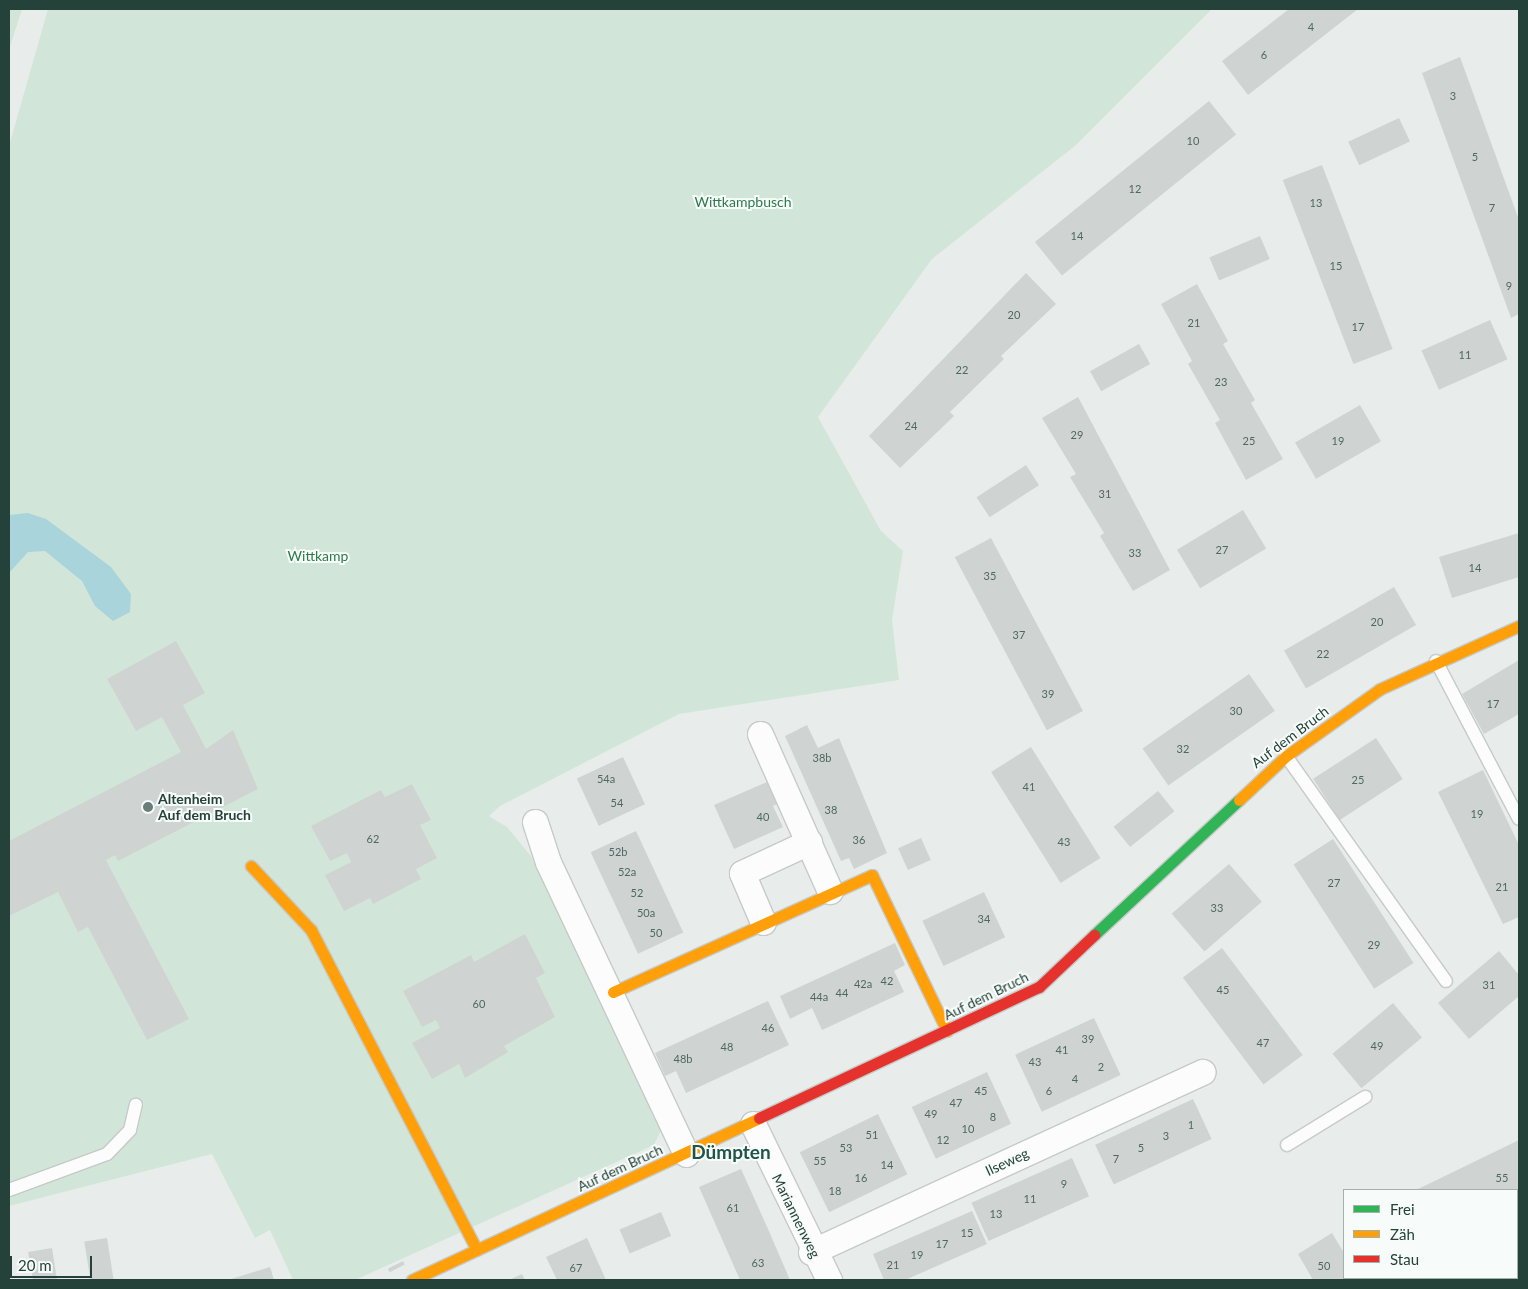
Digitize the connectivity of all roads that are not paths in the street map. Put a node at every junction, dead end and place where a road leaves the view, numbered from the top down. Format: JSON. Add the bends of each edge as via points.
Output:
{"nodes":[{"id":1,"x":1519,"y":626,"type":"edge"},
{"id":2,"x":1436,"y":661,"type":"junction"},
{"id":3,"x":760,"y":734,"type":"dead end"},
{"id":4,"x":1286,"y":756,"type":"junction"},
{"id":5,"x":1519,"y":819,"type":"edge"},
{"id":6,"x":535,"y":822,"type":"dead end"},
{"id":7,"x":809,"y":842,"type":"junction"},
{"id":8,"x":251,"y":866,"type":"dead end"},
{"id":9,"x":830,"y":890,"type":"junction"},
{"id":10,"x":763,"y":922,"type":"junction"},
{"id":11,"x":1446,"y":981,"type":"dead end"},
{"id":12,"x":613,"y":992,"type":"junction"},
{"id":13,"x":947,"y":1032,"type":"junction"},
{"id":14,"x":1203,"y":1072,"type":"dead end"},
{"id":15,"x":1365,"y":1097,"type":"dead end"},
{"id":16,"x":136,"y":1105,"type":"dead end"},
{"id":17,"x":753,"y":1124,"type":"junction"},
{"id":18,"x":1287,"y":1145,"type":"dead end"},
{"id":19,"x":686,"y":1154,"type":"junction"},
{"id":20,"x":9,"y":1190,"type":"edge"},
{"id":21,"x":477,"y":1250,"type":"junction"},
{"id":22,"x":811,"y":1252,"type":"junction"},
{"id":23,"x":412,"y":1280,"type":"edge"},
{"id":24,"x":829,"y":1280,"type":"edge"}],
"edges":[{"from":1,"to":2,"type":"street","name":"Auf dem Bruch"},
{"from":2,"to":4,"type":"street","name":"Auf dem Bruch","via":[[1380,689]]},
{"from":2,"to":5,"type":"lane"},
{"from":3,"to":7,"type":"street"},
{"from":4,"to":11,"type":"lane"},
{"from":4,"to":13,"type":"street","name":"Auf dem Bruch","via":[[1039,987]]},
{"from":6,"to":12,"type":"street","via":[[548,862]]},
{"from":7,"to":9,"type":"street"},
{"from":7,"to":10,"type":"street","via":[[742,873]]},
{"from":8,"to":21,"type":"street","via":[[311,930]]},
{"from":9,"to":10,"type":"street"},
{"from":9,"to":13,"type":"street","via":[[872,875]]},
{"from":10,"to":12,"type":"street"},
{"from":12,"to":19,"type":"street"},
{"from":13,"to":17,"type":"street","name":"Auf dem Bruch"},
{"from":14,"to":22,"type":"street","name":"Ilseweg"},
{"from":15,"to":18,"type":"lane"},
{"from":16,"to":20,"type":"lane","via":[[130,1130],[107,1154]]},
{"from":17,"to":19,"type":"street","name":"Auf dem Bruch"},
{"from":17,"to":22,"type":"street","name":"Mariannenweg"},
{"from":19,"to":21,"type":"street","name":"Auf dem Bruch"},
{"from":21,"to":23,"type":"street","name":"Auf dem Bruch"},
{"from":22,"to":24,"type":"street","name":"Mariannenweg"}]}
